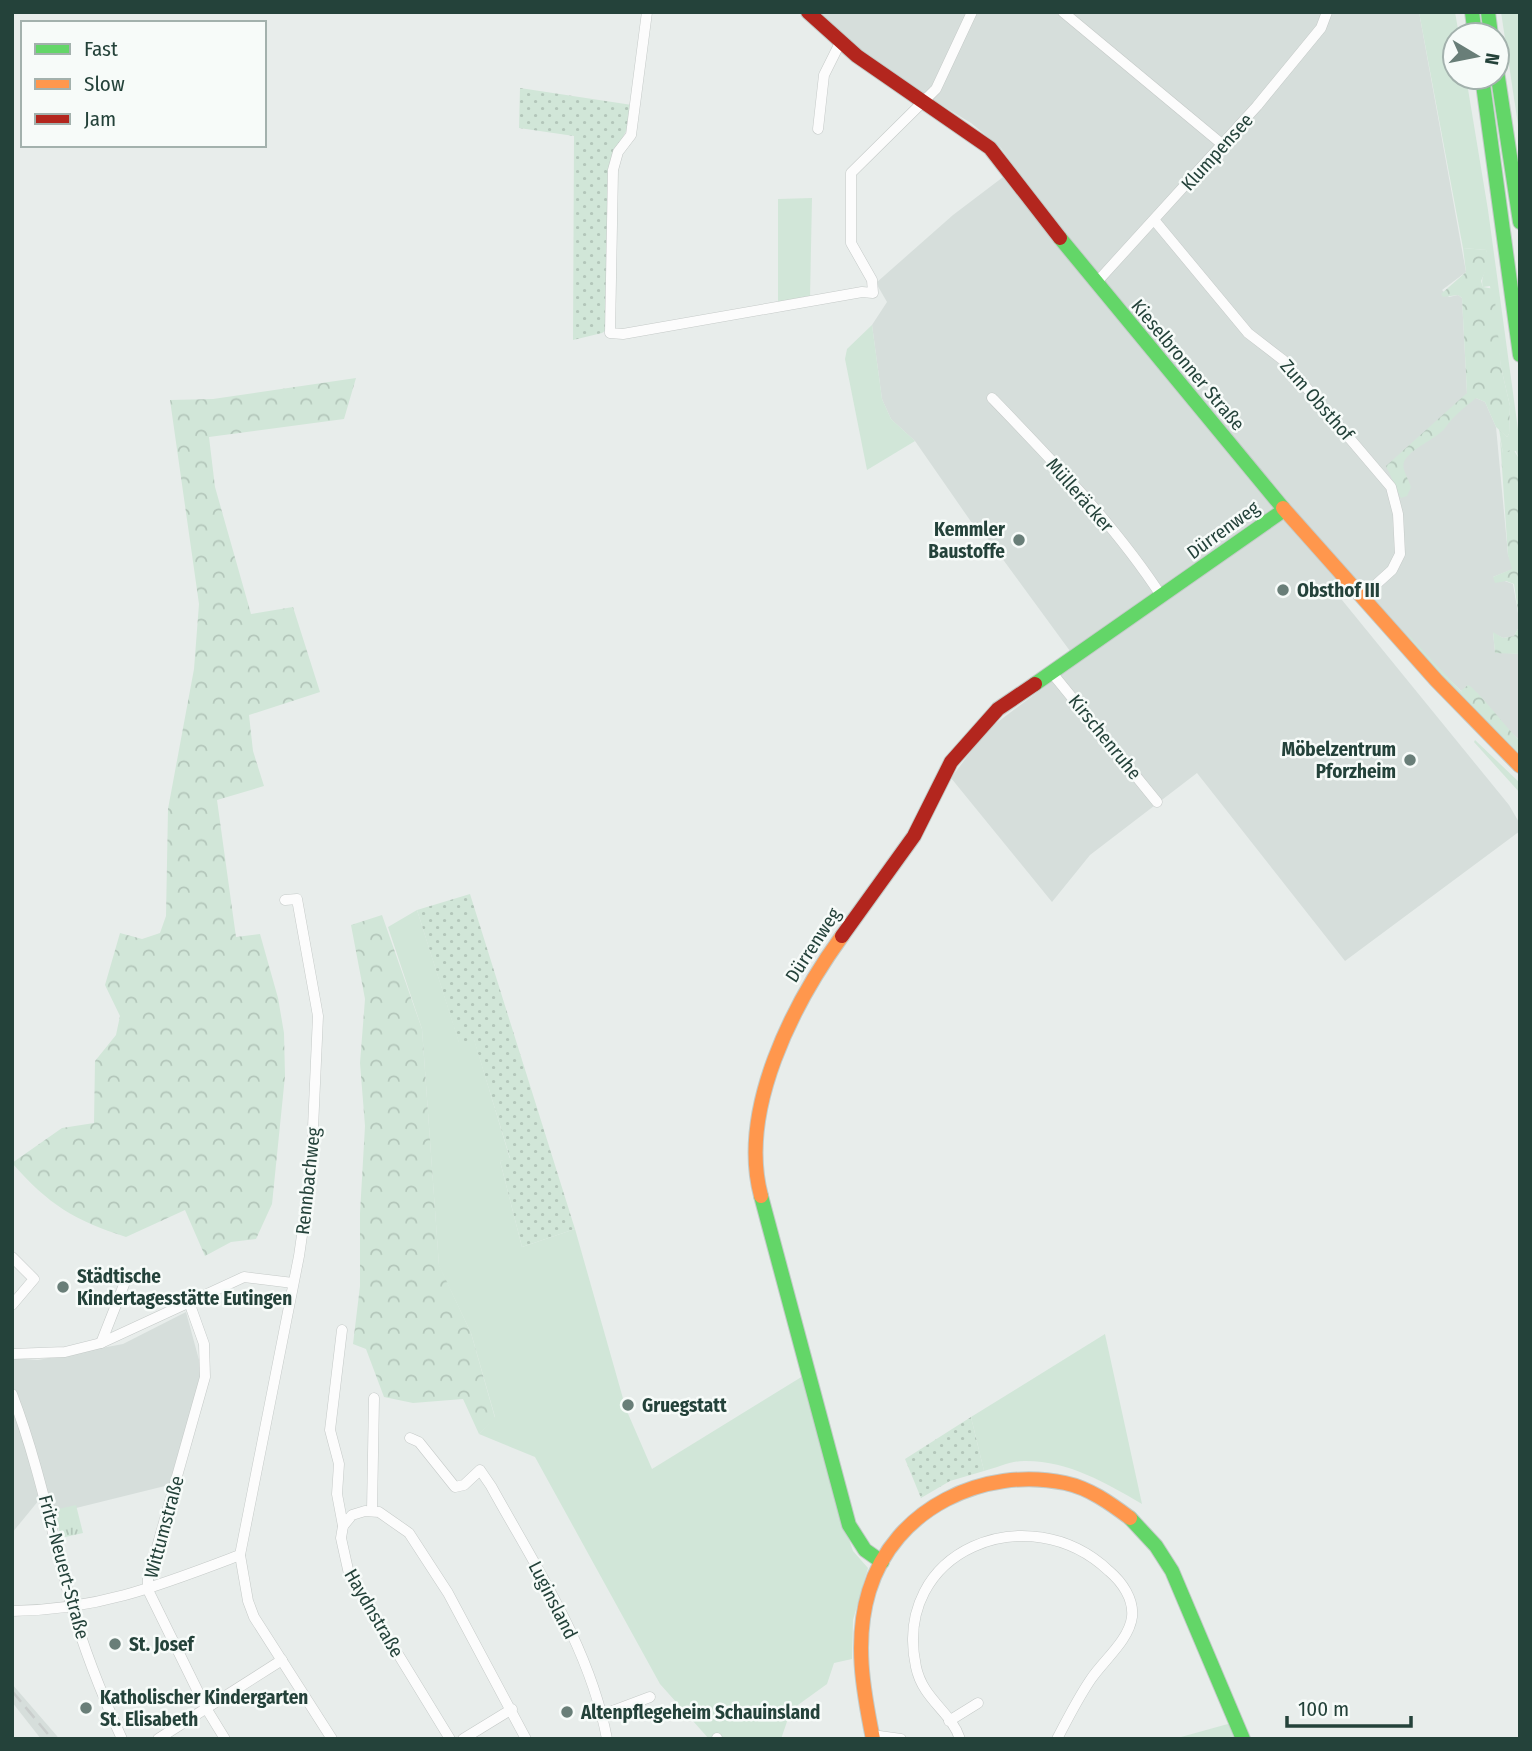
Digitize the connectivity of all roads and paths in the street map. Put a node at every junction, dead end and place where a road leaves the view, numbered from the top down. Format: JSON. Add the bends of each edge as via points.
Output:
{"nodes":[{"id":1,"x":647,"y":12,"type":"edge"},
{"id":2,"x":808,"y":12,"type":"edge"},
{"id":3,"x":972,"y":12,"type":"edge"},
{"id":4,"x":1063,"y":12,"type":"edge"},
{"id":5,"x":1327,"y":12,"type":"edge"},
{"id":6,"x":840,"y":43,"type":"junction"},
{"id":7,"x":1484,"y":91,"type":"edge"},
{"id":8,"x":1500,"y":91,"type":"edge"},
{"id":9,"x":925,"y":102,"type":"junction"},
{"id":10,"x":818,"y":129,"type":"dead end"},
{"id":11,"x":1223,"y":145,"type":"junction"},
{"id":12,"x":1155,"y":221,"type":"junction"},
{"id":13,"x":1520,"y":222,"type":"edge"},
{"id":14,"x":1096,"y":283,"type":"junction"},
{"id":15,"x":1520,"y":355,"type":"edge"},
{"id":16,"x":992,"y":398,"type":"dead end"},
{"id":17,"x":1284,"y":510,"type":"junction"},
{"id":18,"x":1162,"y":597,"type":"junction"},
{"id":19,"x":1361,"y":598,"type":"junction"},
{"id":20,"x":1052,"y":673,"type":"junction"},
{"id":21,"x":1520,"y":766,"type":"edge"},
{"id":22,"x":1157,"y":802,"type":"dead end"},
{"id":23,"x":285,"y":900,"type":"dead end"},
{"id":24,"x":12,"y":1257,"type":"edge"},
{"id":25,"x":127,"y":1277,"type":"dead end"},
{"id":26,"x":293,"y":1283,"type":"junction"},
{"id":27,"x":189,"y":1302,"type":"junction"},
{"id":28,"x":12,"y":1305,"type":"edge"},
{"id":29,"x":342,"y":1331,"type":"dead end"},
{"id":30,"x":101,"y":1343,"type":"junction"},
{"id":31,"x":12,"y":1354,"type":"edge"},
{"id":32,"x":12,"y":1394,"type":"edge"},
{"id":33,"x":374,"y":1398,"type":"dead end"},
{"id":34,"x":410,"y":1438,"type":"dead end"},
{"id":35,"x":372,"y":1510,"type":"junction"},
{"id":36,"x":343,"y":1526,"type":"junction"},
{"id":37,"x":240,"y":1555,"type":"junction"},
{"id":38,"x":882,"y":1562,"type":"junction"},
{"id":39,"x":148,"y":1590,"type":"junction"},
{"id":40,"x":72,"y":1605,"type":"junction"},
{"id":41,"x":12,"y":1611,"type":"edge"},
{"id":42,"x":282,"y":1660,"type":"junction"},
{"id":43,"x":650,"y":1697,"type":"dead end"},
{"id":44,"x":978,"y":1703,"type":"dead end"},
{"id":45,"x":206,"y":1709,"type":"junction"},
{"id":46,"x":512,"y":1709,"type":"junction"},
{"id":47,"x":602,"y":1715,"type":"junction"},
{"id":48,"x":949,"y":1721,"type":"junction"},
{"id":49,"x":872,"y":1737,"type":"edge"},
{"id":50,"x":122,"y":1739,"type":"edge"},
{"id":51,"x":158,"y":1739,"type":"edge"},
{"id":52,"x":225,"y":1739,"type":"edge"},
{"id":53,"x":332,"y":1739,"type":"edge"},
{"id":54,"x":450,"y":1739,"type":"edge"},
{"id":55,"x":463,"y":1739,"type":"edge"},
{"id":56,"x":526,"y":1739,"type":"edge"},
{"id":57,"x":607,"y":1739,"type":"edge"},
{"id":58,"x":901,"y":1739,"type":"edge"},
{"id":59,"x":960,"y":1739,"type":"edge"},
{"id":60,"x":1057,"y":1739,"type":"edge"},
{"id":61,"x":1243,"y":1739,"type":"edge"}],
"edges":[{"from":1,"to":9,"type":"street","via":[[631,135],[618,152],[613,170],[611,333],[873,293],[872,280],[851,243],[851,173]]},
{"from":2,"to":6,"type":"main road","name":"Kieselbronner Straße"},
{"from":3,"to":9,"type":"street","via":[[936,89]]},
{"from":4,"to":11,"type":"street"},
{"from":5,"to":11,"type":"street","name":"Klumpensee","via":[[1321,29]]},
{"from":6,"to":9,"type":"main road","name":"Kieselbronner Straße"},
{"from":6,"to":10,"type":"street","via":[[824,75]]},
{"from":7,"to":15,"type":"main road"},
{"from":8,"to":13,"type":"main road"},
{"from":9,"to":14,"type":"main road","name":"Kieselbronner Straße","via":[[990,148]]},
{"from":11,"to":12,"type":"street","name":"Klumpensee"},
{"from":12,"to":14,"type":"street","name":"Klumpensee"},
{"from":12,"to":19,"type":"street","name":"Zum Obsthof","via":[[1248,333],[1283,360],[1391,487],[1400,554],[1392,570]]},
{"from":14,"to":17,"type":"main road","name":"Kieselbronner Straße"},
{"from":16,"to":18,"type":"street","name":"Mülleräcker","via":[[1037,444]]},
{"from":17,"to":18,"type":"main road","name":"Dürrenweg"},
{"from":17,"to":19,"type":"main road","name":"Kieselbronner Straße"},
{"from":18,"to":20,"type":"main road","name":"Dürrenweg"},
{"from":19,"to":21,"type":"main road","name":"Kieselbronner Straße"},
{"from":20,"to":22,"type":"street","name":"Kirschenruhe"},
{"from":20,"to":38,"type":"main road","name":"Dürrenweg","via":[[998,709],[972,736],[946,771],[914,836],[812,978],[775,1059],[755,1136],[755,1174],[849,1525],[865,1550]]},
{"from":23,"to":26,"type":"street","name":"Rennbachweg","via":[[297,899],[318,1016],[311,1172]]},
{"from":24,"to":28,"type":"street","via":[[34,1279]]},
{"from":25,"to":30,"type":"street"},
{"from":26,"to":27,"type":"street","via":[[244,1277]]},
{"from":26,"to":37,"type":"street","name":"Rennbachweg"},
{"from":27,"to":30,"type":"street"},
{"from":27,"to":39,"type":"street","name":"Wittumstraße","via":[[204,1343],[205,1377]]},
{"from":29,"to":36,"type":"street","name":"Haydnstraße","via":[[330,1430],[339,1464],[337,1494]]},
{"from":30,"to":31,"type":"street","via":[[65,1352]]},
{"from":32,"to":40,"type":"street","name":"Fritz-Neuert-Straße","via":[[32,1448]]},
{"from":33,"to":35,"type":"street"},
{"from":34,"to":47,"type":"street","name":"Luginsland","via":[[419,1442],[455,1486],[464,1485],[480,1470],[559,1609]]},
{"from":35,"to":36,"type":"street","via":[[352,1515]]},
{"from":35,"to":46,"type":"street","via":[[404,1527],[417,1545]]},
{"from":36,"to":54,"type":"street","name":"Haydnstraße","via":[[349,1574]]},
{"from":37,"to":39,"type":"street"},
{"from":37,"to":42,"type":"street","via":[[254,1617]]},
{"from":38,"to":49,"type":"main road","via":[[871,1586],[861,1632],[864,1696]]},
{"from":38,"to":61,"type":"main road","via":[[909,1524],[940,1499],[982,1482],[1025,1477],[1087,1490],[1122,1510],[1168,1566]]},
{"from":39,"to":40,"type":"street","via":[[93,1605]]},
{"from":39,"to":45,"type":"street","name":"Wittumstraße"},
{"from":40,"to":41,"type":"street"},
{"from":40,"to":50,"type":"street","name":"Fritz-Neuert-Straße","via":[[102,1696]]},
{"from":42,"to":45,"type":"street"},
{"from":42,"to":53,"type":"street"},
{"from":43,"to":47,"type":"street"},
{"from":44,"to":48,"type":"street"},
{"from":45,"to":51,"type":"street"},
{"from":45,"to":52,"type":"street","name":"Wittumstraße"},
{"from":46,"to":55,"type":"street"},
{"from":46,"to":56,"type":"street"},
{"from":47,"to":57,"type":"street","name":"Luginsland"},
{"from":48,"to":59,"type":"street"},
{"from":48,"to":60,"type":"street","via":[[927,1695],[917,1669],[914,1631],[924,1597],[942,1569],[969,1548],[1002,1536],[1048,1536],[1082,1549],[1106,1567],[1124,1588],[1132,1615],[1127,1631],[1091,1678]]},
{"from":49,"to":58,"type":"street"}]}
